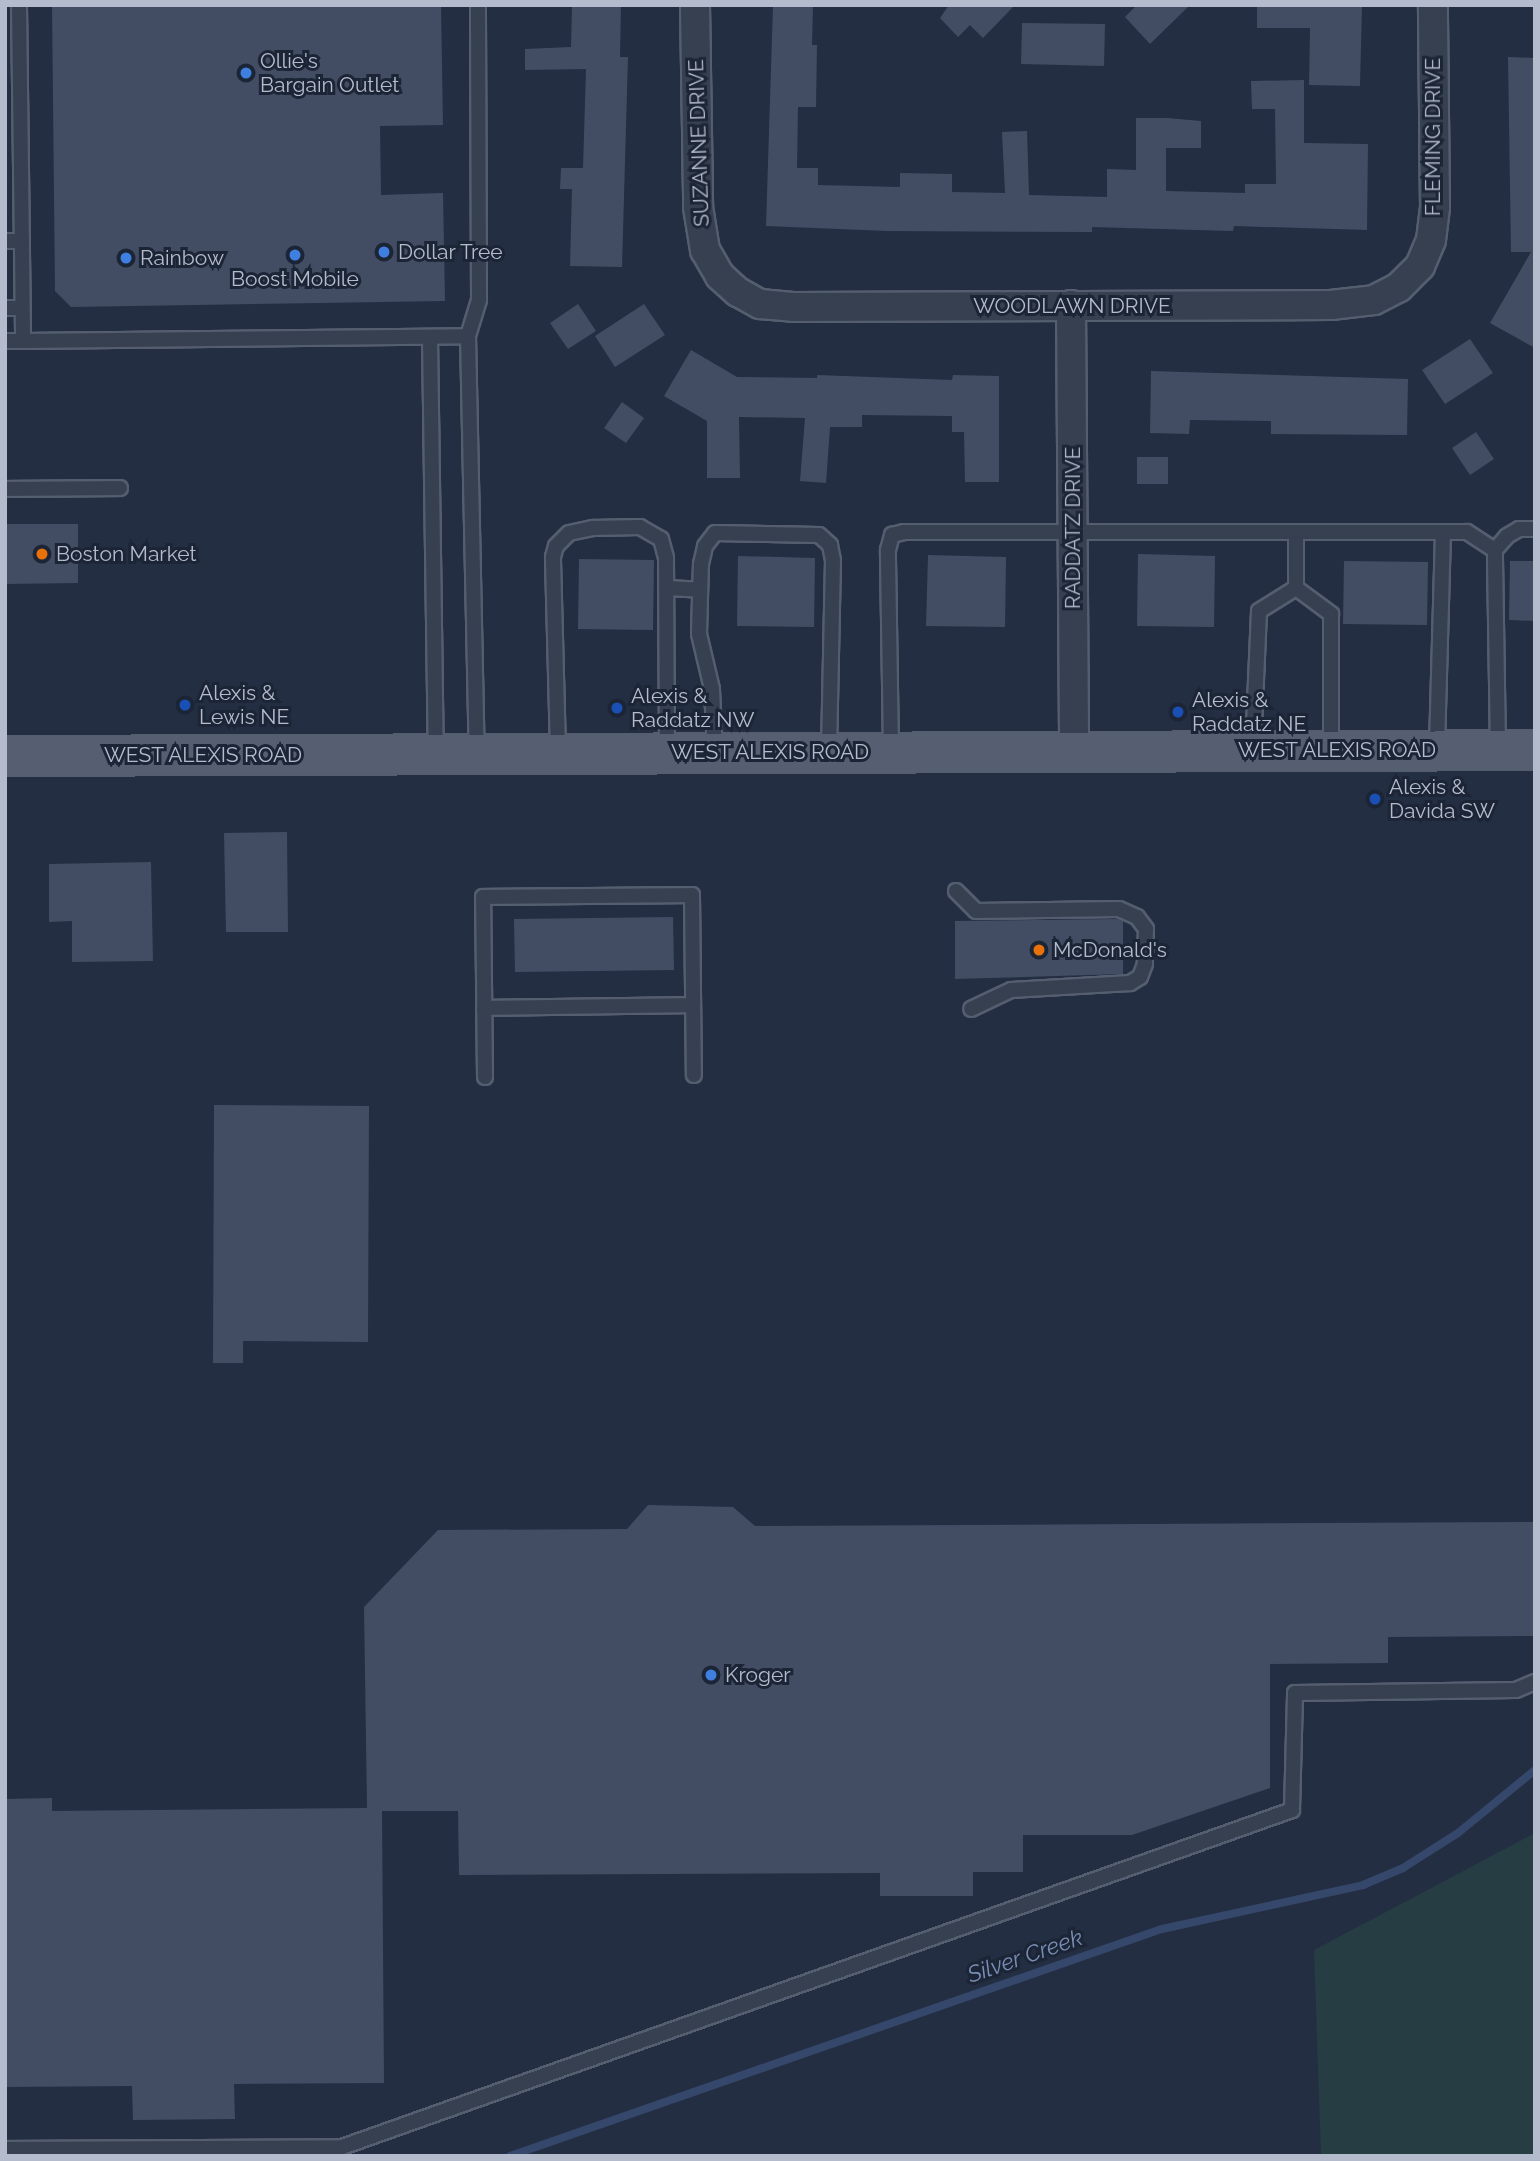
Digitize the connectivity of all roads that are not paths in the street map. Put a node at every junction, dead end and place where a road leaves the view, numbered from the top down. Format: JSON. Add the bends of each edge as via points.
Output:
{"nodes":[{"id":1,"x":19,"y":5,"type":"edge"},
{"id":2,"x":478,"y":5,"type":"edge"},
{"id":3,"x":695,"y":5,"type":"edge"},
{"id":4,"x":1433,"y":5,"type":"edge"},
{"id":5,"x":22,"y":241,"type":"junction"},
{"id":6,"x":5,"y":242,"type":"edge"},
{"id":7,"x":1420,"y":266,"type":"joint"},
{"id":8,"x":720,"y":276,"type":"joint"},
{"id":9,"x":5,"y":280,"type":"edge"},
{"id":10,"x":22,"y":280,"type":"junction"},
{"id":11,"x":1071,"y":305,"type":"junction"},
{"id":12,"x":5,"y":308,"type":"edge"},
{"id":13,"x":22,"y":308,"type":"junction"},
{"id":14,"x":468,"y":336,"type":"junction"},
{"id":15,"x":430,"y":337,"type":"junction"},
{"id":16,"x":5,"y":341,"type":"edge"},
{"id":17,"x":23,"y":341,"type":"junction"},
{"id":18,"x":120,"y":488,"type":"dead end"},
{"id":19,"x":5,"y":489,"type":"edge"},
{"id":20,"x":1535,"y":529,"type":"edge"},
{"id":21,"x":1073,"y":532,"type":"junction"},
{"id":22,"x":1296,"y":532,"type":"junction"},
{"id":23,"x":1443,"y":532,"type":"junction"},
{"id":24,"x":1495,"y":550,"type":"junction"},
{"id":25,"x":1296,"y":588,"type":"junction"},
{"id":26,"x":667,"y":589,"type":"junction"},
{"id":27,"x":700,"y":590,"type":"junction"},
{"id":28,"x":1074,"y":750,"type":"junction"},
{"id":29,"x":1253,"y":750,"type":"junction"},
{"id":30,"x":1331,"y":750,"type":"junction"},
{"id":31,"x":1437,"y":750,"type":"junction"},
{"id":32,"x":1517,"y":750,"type":"edge"},
{"id":33,"x":891,"y":751,"type":"junction"},
{"id":34,"x":715,"y":752,"type":"junction"},
{"id":35,"x":829,"y":752,"type":"junction"},
{"id":36,"x":558,"y":753,"type":"junction"},
{"id":37,"x":667,"y":753,"type":"junction"},
{"id":38,"x":436,"y":754,"type":"junction"},
{"id":39,"x":477,"y":754,"type":"junction"},
{"id":40,"x":5,"y":756,"type":"edge"},
{"id":41,"x":957,"y":891,"type":"dead end"},
{"id":42,"x":693,"y":1005,"type":"junction"},
{"id":43,"x":484,"y":1008,"type":"junction"},
{"id":44,"x":971,"y":1009,"type":"dead end"},
{"id":45,"x":694,"y":1075,"type":"dead end"},
{"id":46,"x":485,"y":1077,"type":"dead end"},
{"id":47,"x":1535,"y":1682,"type":"edge"},
{"id":48,"x":5,"y":2148,"type":"edge"}],
"edges":[{"from":1,"to":5,"type":"lane"},
{"from":2,"to":14,"type":"lane","via":[[479,300]]},
{"from":3,"to":8,"type":"street","name":"SUZANNE DRIVE","via":[[698,207],[705,250]]},
{"from":4,"to":7,"type":"street","name":"FLEMING DRIVE","via":[[1435,207],[1431,240]]},
{"from":5,"to":6,"type":"lane"},
{"from":5,"to":10,"type":"lane"},
{"from":7,"to":11,"type":"street","name":"WOODLAWN DRIVE","via":[[1399,287],[1374,300],[1342,304]]},
{"from":8,"to":11,"type":"street","name":"WOODLAWN DRIVE","via":[[760,304],[793,307]]},
{"from":9,"to":10,"type":"lane"},
{"from":10,"to":13,"type":"lane"},
{"from":11,"to":21,"type":"street","name":"RADDATZ DRIVE"},
{"from":12,"to":13,"type":"lane"},
{"from":13,"to":17,"type":"lane"},
{"from":14,"to":15,"type":"lane"},
{"from":14,"to":39,"type":"lane"},
{"from":15,"to":17,"type":"lane"},
{"from":15,"to":38,"type":"lane"},
{"from":16,"to":17,"type":"lane"},
{"from":18,"to":19,"type":"lane"},
{"from":20,"to":24,"type":"lane","via":[[1519,529]]},
{"from":21,"to":22,"type":"lane"},
{"from":21,"to":28,"type":"street","name":"RADDATZ DRIVE"},
{"from":21,"to":33,"type":"lane","via":[[892,535],[888,550]]},
{"from":22,"to":23,"type":"lane"},
{"from":22,"to":25,"type":"lane"},
{"from":23,"to":24,"type":"lane","via":[[1467,532]]},
{"from":23,"to":31,"type":"lane"},
{"from":24,"to":32,"type":"lane"},
{"from":25,"to":29,"type":"lane","via":[[1259,611]]},
{"from":25,"to":30,"type":"lane","via":[[1331,614]]},
{"from":26,"to":27,"type":"lane"},
{"from":26,"to":36,"type":"lane","via":[[661,539],[640,527],[569,533],[556,545]]},
{"from":26,"to":37,"type":"lane"},
{"from":27,"to":34,"type":"lane","via":[[699,634],[712,690]]},
{"from":27,"to":35,"type":"lane","via":[[705,546],[715,533],[819,535],[830,545]]},
{"from":28,"to":29,"type":"main road","name":"WEST ALEXIS ROAD"},
{"from":28,"to":33,"type":"main road","name":"WEST ALEXIS ROAD"},
{"from":29,"to":30,"type":"main road","name":"WEST ALEXIS ROAD"},
{"from":30,"to":31,"type":"main road","name":"WEST ALEXIS ROAD"},
{"from":31,"to":32,"type":"main road","name":"WEST ALEXIS ROAD"},
{"from":33,"to":35,"type":"main road","name":"WEST ALEXIS ROAD"},
{"from":34,"to":35,"type":"main road","name":"WEST ALEXIS ROAD"},
{"from":34,"to":37,"type":"main road","name":"WEST ALEXIS ROAD"},
{"from":36,"to":37,"type":"main road","name":"WEST ALEXIS ROAD"},
{"from":36,"to":39,"type":"main road","name":"WEST ALEXIS ROAD"},
{"from":38,"to":39,"type":"main road","name":"WEST ALEXIS ROAD"},
{"from":38,"to":40,"type":"main road","name":"WEST ALEXIS ROAD"},
{"from":41,"to":44,"type":"lane","via":[[976,911],[1119,909],[1137,917],[1146,929],[1145,964],[1140,977],[1130,983],[1011,990]]},
{"from":42,"to":43,"type":"lane"},
{"from":42,"to":43,"type":"lane","via":[[692,895],[483,897]]},
{"from":42,"to":45,"type":"lane"},
{"from":43,"to":46,"type":"lane"},
{"from":47,"to":48,"type":"lane","via":[[1516,1690],[1295,1693],[1292,1810],[342,2147]]}]}
